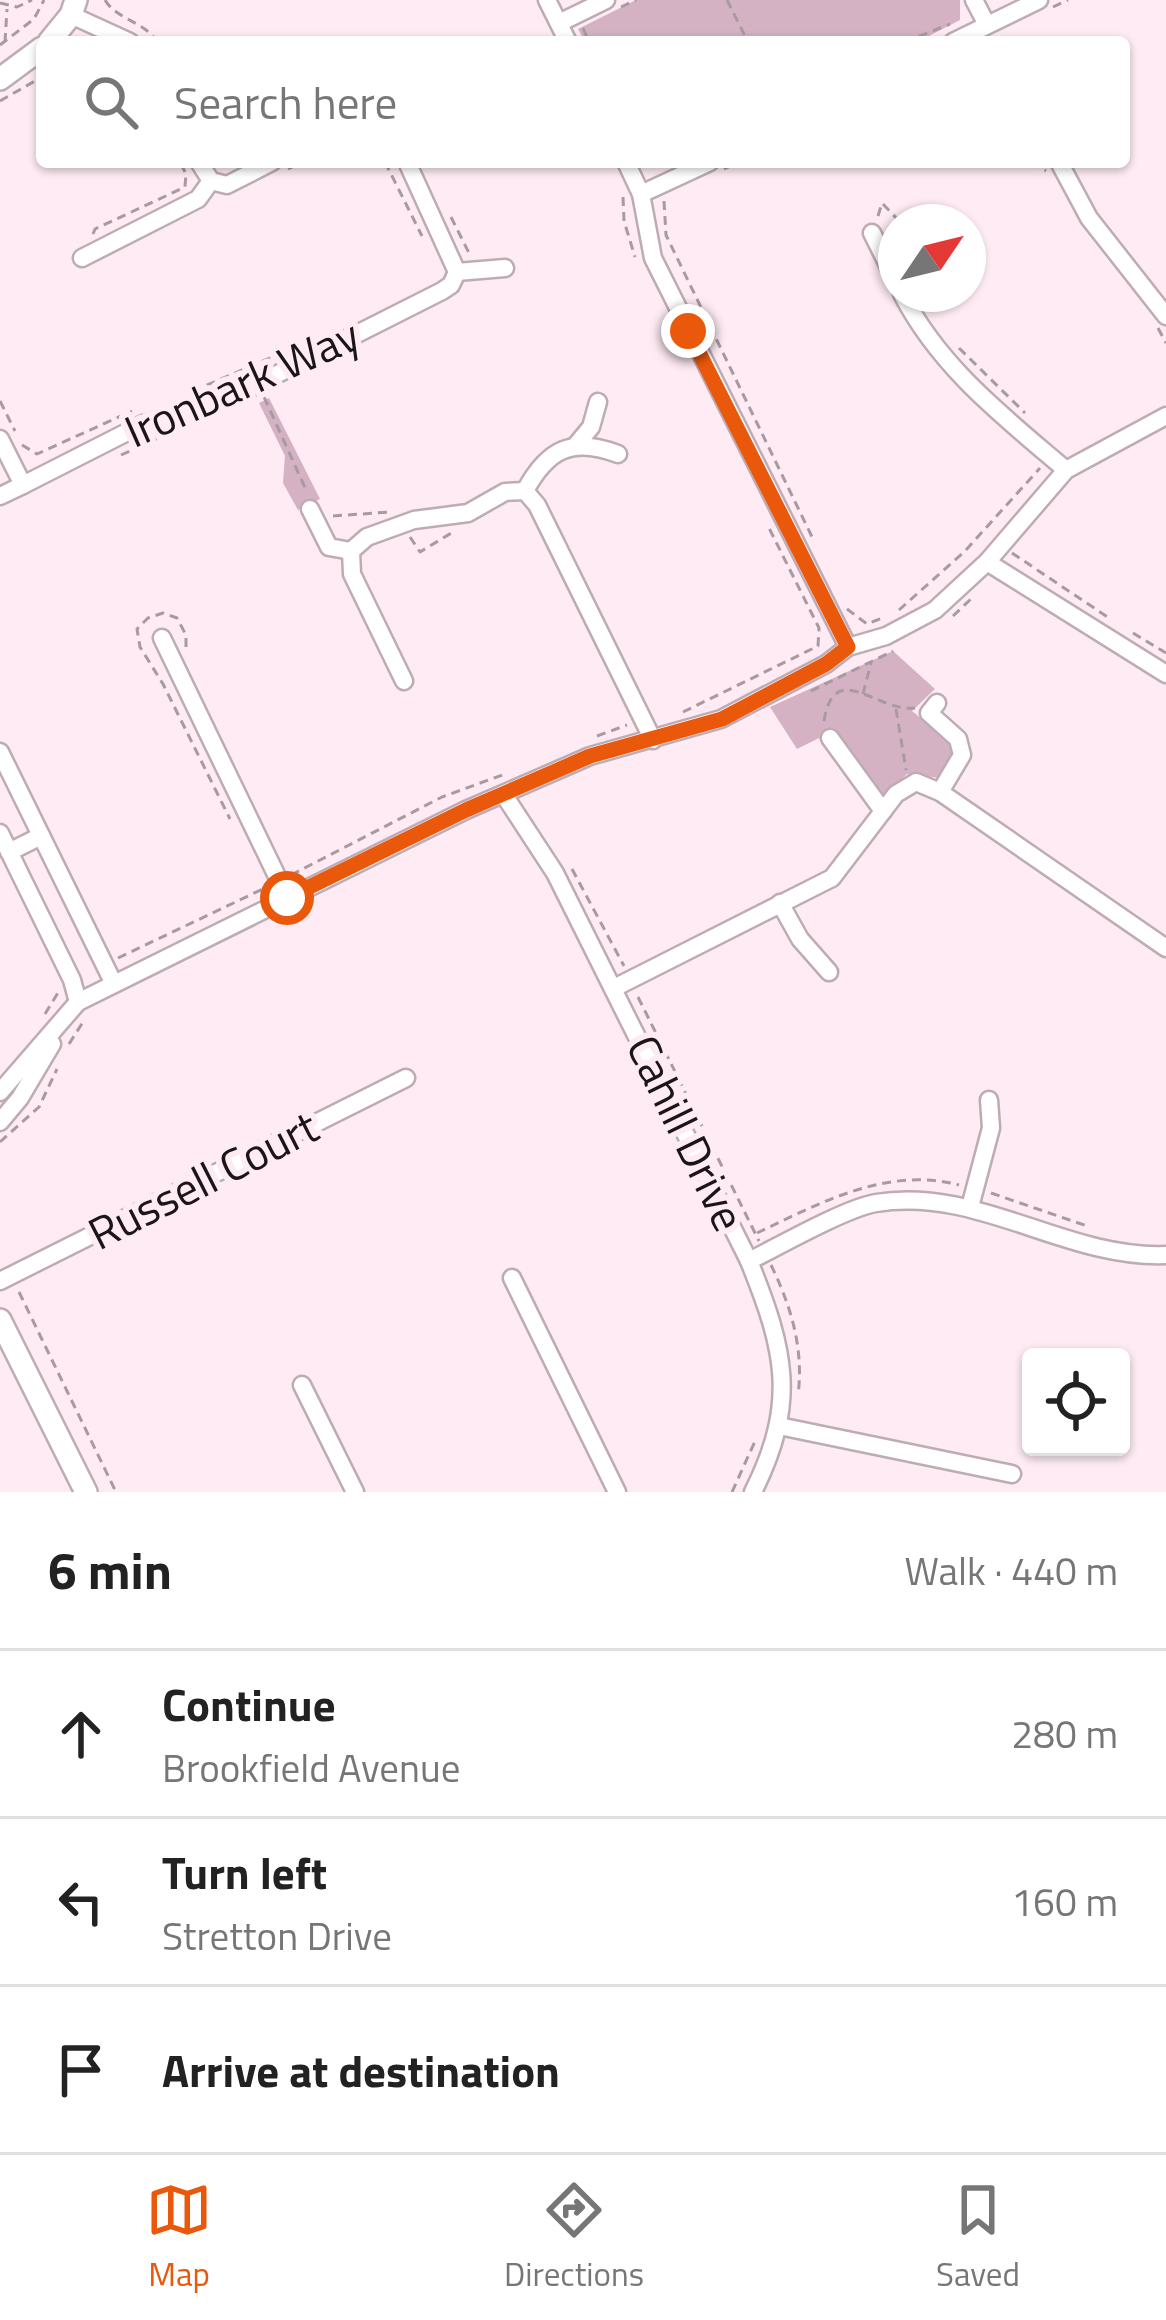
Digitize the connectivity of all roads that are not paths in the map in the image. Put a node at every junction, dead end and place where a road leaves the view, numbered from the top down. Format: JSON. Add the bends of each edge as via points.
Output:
{"nodes":[{"id":1,"x":547,"y":0,"type":"edge"},
{"id":2,"x":606,"y":0,"type":"edge"},
{"id":3,"x":974,"y":0,"type":"edge"},
{"id":4,"x":1039,"y":0,"type":"edge"},
{"id":5,"x":73,"y":7,"type":"edge"},
{"id":6,"x":559,"y":23,"type":"junction"},
{"id":7,"x":987,"y":25,"type":"junction"},
{"id":8,"x":53,"y":36,"type":"edge"},
{"id":9,"x":120,"y":36,"type":"edge"},
{"id":10,"x":565,"y":36,"type":"edge"},
{"id":11,"x":965,"y":36,"type":"edge"},
{"id":12,"x":36,"y":53,"type":"edge"},
{"id":13,"x":0,"y":80,"type":"edge"},
{"id":14,"x":203,"y":168,"type":"edge"},
{"id":15,"x":260,"y":168,"type":"edge"},
{"id":16,"x":410,"y":168,"type":"edge"},
{"id":17,"x":629,"y":168,"type":"edge"},
{"id":18,"x":712,"y":168,"type":"edge"},
{"id":19,"x":1062,"y":168,"type":"edge"},
{"id":20,"x":211,"y":181,"type":"junction"},
{"id":21,"x":641,"y":194,"type":"junction"},
{"id":22,"x":872,"y":233,"type":"road end"},
{"id":23,"x":878,"y":245,"type":"edge"},
{"id":24,"x":82,"y":258,"type":"dead end"},
{"id":25,"x":505,"y":268,"type":"dead end"},
{"id":26,"x":458,"y":272,"type":"junction"},
{"id":27,"x":912,"y":312,"type":"edge"},
{"id":28,"x":1166,"y":316,"type":"edge"},
{"id":29,"x":598,"y":402,"type":"dead end"},
{"id":30,"x":1166,"y":416,"type":"edge"},
{"id":31,"x":0,"y":439,"type":"edge"},
{"id":32,"x":577,"y":444,"type":"junction"},
{"id":33,"x":618,"y":454,"type":"dead end"},
{"id":34,"x":1066,"y":470,"type":"junction"},
{"id":35,"x":22,"y":485,"type":"junction"},
{"id":36,"x":525,"y":491,"type":"junction"},
{"id":37,"x":0,"y":496,"type":"edge"},
{"id":38,"x":315,"y":509,"type":"road end"},
{"id":39,"x":351,"y":551,"type":"junction"},
{"id":40,"x":987,"y":562,"type":"junction"},
{"id":41,"x":161,"y":638,"type":"dead end"},
{"id":42,"x":848,"y":647,"type":"junction"},
{"id":43,"x":1166,"y":674,"type":"edge"},
{"id":44,"x":404,"y":681,"type":"dead end"},
{"id":45,"x":937,"y":703,"type":"road end"},
{"id":46,"x":830,"y":739,"type":"road end"},
{"id":47,"x":652,"y":740,"type":"junction"},
{"id":48,"x":0,"y":752,"type":"edge"},
{"id":49,"x":940,"y":792,"type":"junction"},
{"id":50,"x":504,"y":795,"type":"junction"},
{"id":51,"x":883,"y":811,"type":"junction"},
{"id":52,"x":0,"y":833,"type":"edge"},
{"id":53,"x":41,"y":836,"type":"junction"},
{"id":54,"x":9,"y":852,"type":"junction"},
{"id":55,"x":283,"y":889,"type":"junction"},
{"id":56,"x":780,"y":903,"type":"junction"},
{"id":57,"x":1166,"y":948,"type":"edge"},
{"id":58,"x":829,"y":972,"type":"dead end"},
{"id":59,"x":114,"y":984,"type":"junction"},
{"id":60,"x":614,"y":988,"type":"junction"},
{"id":61,"x":84,"y":1006,"type":"junction"},
{"id":62,"x":406,"y":1078,"type":"dead end"},
{"id":63,"x":0,"y":1092,"type":"edge"},
{"id":64,"x":989,"y":1100,"type":"dead end"},
{"id":65,"x":0,"y":1122,"type":"edge"},
{"id":66,"x":970,"y":1207,"type":"junction"},
{"id":67,"x":1166,"y":1255,"type":"edge"},
{"id":68,"x":749,"y":1261,"type":"junction"},
{"id":69,"x":6,"y":1278,"type":"edge"},
{"id":70,"x":512,"y":1278,"type":"dead end"},
{"id":71,"x":0,"y":1321,"type":"edge"},
{"id":72,"x":302,"y":1384,"type":"dead end"},
{"id":73,"x":770,"y":1427,"type":"junction"},
{"id":74,"x":1012,"y":1474,"type":"dead end"},
{"id":75,"x":86,"y":1492,"type":"edge"},
{"id":76,"x":355,"y":1492,"type":"edge"},
{"id":77,"x":616,"y":1492,"type":"edge"},
{"id":78,"x":753,"y":1492,"type":"edge"}],
"edges":[{"from":1,"to":6,"type":"street"},
{"from":2,"to":6,"type":"street"},
{"from":3,"to":7,"type":"street"},
{"from":4,"to":7,"type":"street"},
{"from":5,"to":8,"type":"street"},
{"from":5,"to":9,"type":"street"},
{"from":6,"to":10,"type":"street"},
{"from":7,"to":11,"type":"street"},
{"from":12,"to":13,"type":"street"},
{"from":14,"to":20,"type":"street"},
{"from":15,"to":20,"type":"street","via":[[227,185]]},
{"from":16,"to":26,"type":"street"},
{"from":17,"to":21,"type":"street"},
{"from":18,"to":21,"type":"street"},
{"from":19,"to":28,"type":"street","via":[[1089,218]]},
{"from":20,"to":24,"type":"street","via":[[198,199]]},
{"from":21,"to":42,"type":"street","via":[[652,258]]},
{"from":22,"to":23,"type":"street"},
{"from":25,"to":26,"type":"street"},
{"from":26,"to":35,"type":"street","name":"Ironbark Way","via":[[452,286],[228,400],[143,424]]},
{"from":27,"to":34,"type":"street","via":[[974,390]]},
{"from":29,"to":32,"type":"street"},
{"from":30,"to":34,"type":"street"},
{"from":31,"to":35,"type":"street"},
{"from":32,"to":33,"type":"street"},
{"from":32,"to":36,"type":"street","via":[[544,461]]},
{"from":34,"to":40,"type":"street"},
{"from":35,"to":37,"type":"street","name":"Ironbark Way"},
{"from":36,"to":39,"type":"street","via":[[505,492],[468,513],[401,524]]},
{"from":36,"to":47,"type":"street","via":[[632,721]]},
{"from":38,"to":39,"type":"street","via":[[329,547]]},
{"from":39,"to":44,"type":"street","via":[[352,574]]},
{"from":40,"to":42,"type":"street","via":[[935,610]]},
{"from":40,"to":43,"type":"street"},
{"from":41,"to":55,"type":"street"},
{"from":42,"to":47,"type":"street","via":[[722,719]]},
{"from":45,"to":49,"type":"street","via":[[929,712],[958,739],[962,755]]},
{"from":46,"to":51,"type":"street"},
{"from":47,"to":50,"type":"street","via":[[590,756]]},
{"from":48,"to":53,"type":"street"},
{"from":49,"to":51,"type":"street","via":[[916,782]]},
{"from":49,"to":57,"type":"street"},
{"from":50,"to":55,"type":"street"},
{"from":50,"to":60,"type":"street","name":"Cahill Drive","via":[[556,873]]},
{"from":51,"to":56,"type":"street","via":[[832,878]]},
{"from":52,"to":54,"type":"street"},
{"from":53,"to":54,"type":"street"},
{"from":53,"to":59,"type":"street"},
{"from":54,"to":61,"type":"street"},
{"from":55,"to":59,"type":"street"},
{"from":56,"to":58,"type":"street"},
{"from":56,"to":60,"type":"street"},
{"from":59,"to":61,"type":"street"},
{"from":60,"to":68,"type":"street","name":"Cahill Drive"},
{"from":61,"to":63,"type":"street"},
{"from":61,"to":65,"type":"street"},
{"from":62,"to":69,"type":"street","name":"Russell Court"},
{"from":64,"to":66,"type":"street","via":[[991,1128]]},
{"from":66,"to":67,"type":"street","via":[[1082,1246]]},
{"from":66,"to":68,"type":"street","via":[[871,1203]]},
{"from":68,"to":73,"type":"street","name":"Cahill Drive","via":[[784,1370]]},
{"from":70,"to":77,"type":"street"},
{"from":71,"to":75,"type":"street"},
{"from":72,"to":76,"type":"street"},
{"from":73,"to":74,"type":"street"},
{"from":73,"to":78,"type":"street","name":"Cahill Drive"}]}
